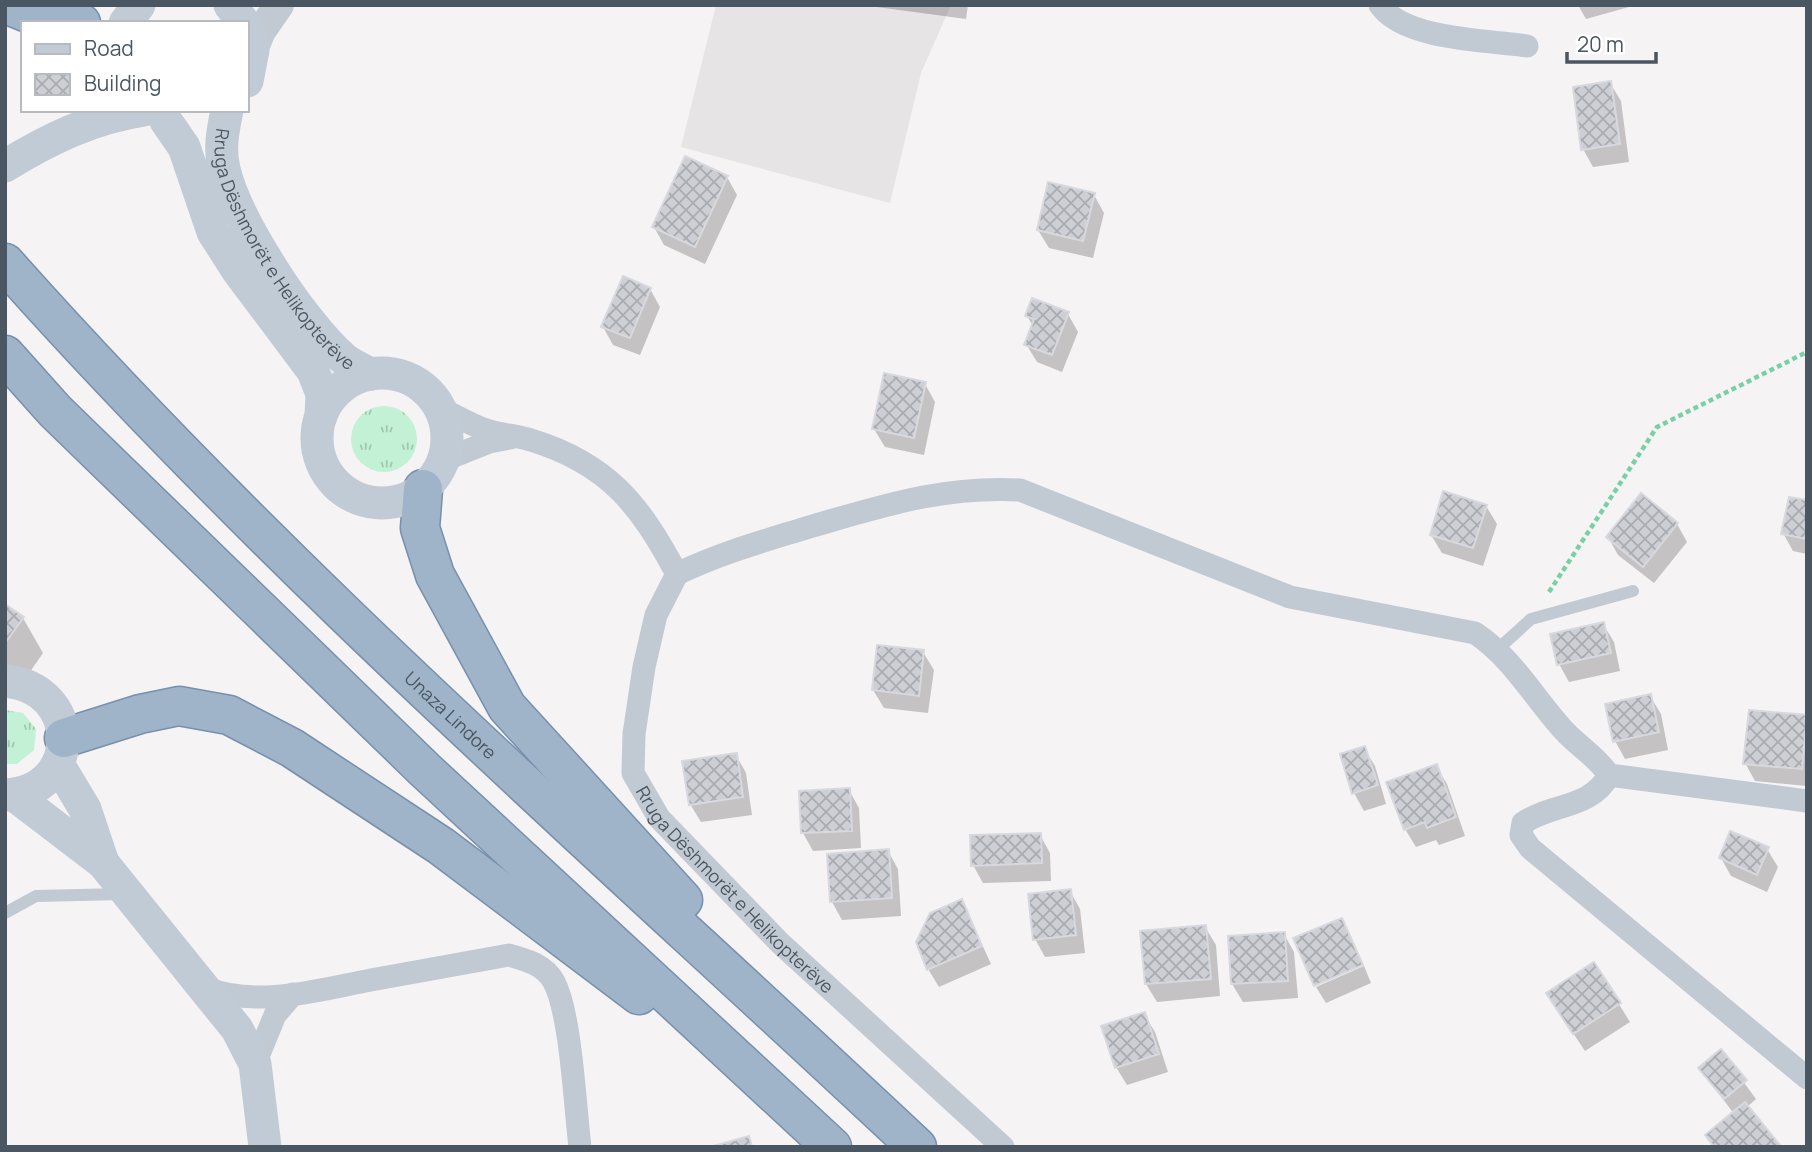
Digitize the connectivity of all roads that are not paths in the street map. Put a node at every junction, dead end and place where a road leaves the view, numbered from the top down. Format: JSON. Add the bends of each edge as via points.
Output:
{"nodes":[{"id":1,"x":8,"y":5,"type":"edge"},
{"id":2,"x":139,"y":5,"type":"edge"},
{"id":3,"x":279,"y":5,"type":"edge"},
{"id":4,"x":1380,"y":5,"type":"edge"},
{"id":5,"x":65,"y":21,"type":"edge"},
{"id":6,"x":127,"y":21,"type":"edge"},
{"id":7,"x":248,"y":46,"type":"edge"},
{"id":8,"x":1527,"y":46,"type":"dead end"},
{"id":9,"x":72,"y":112,"type":"edge"},
{"id":10,"x":221,"y":112,"type":"edge"},
{"id":11,"x":226,"y":112,"type":"edge"},
{"id":12,"x":151,"y":114,"type":"edge"},
{"id":13,"x":45,"y":141,"type":"junction"},
{"id":14,"x":5,"y":166,"type":"edge"},
{"id":15,"x":5,"y":263,"type":"edge"},
{"id":16,"x":5,"y":355,"type":"edge"},
{"id":17,"x":370,"y":374,"type":"junction"},
{"id":18,"x":440,"y":408,"type":"junction"},
{"id":19,"x":321,"y":416,"type":"junction"},
{"id":20,"x":518,"y":437,"type":"junction"},
{"id":21,"x":434,"y":474,"type":"junction"},
{"id":22,"x":677,"y":574,"type":"junction"},
{"id":23,"x":1633,"y":591,"type":"dead end"},
{"id":24,"x":1499,"y":648,"type":"junction"},
{"id":25,"x":5,"y":681,"type":"edge"},
{"id":26,"x":61,"y":751,"type":"junction"},
{"id":27,"x":1609,"y":775,"type":"junction"},
{"id":28,"x":10,"y":795,"type":"edge"},
{"id":29,"x":1807,"y":801,"type":"edge"},
{"id":30,"x":103,"y":863,"type":"junction"},
{"id":31,"x":127,"y":893,"type":"junction"},
{"id":32,"x":5,"y":913,"type":"edge"},
{"id":33,"x":206,"y":988,"type":"junction"},
{"id":34,"x":749,"y":989,"type":"junction"},
{"id":35,"x":293,"y":994,"type":"junction"},
{"id":36,"x":706,"y":1029,"type":"junction"},
{"id":37,"x":255,"y":1064,"type":"junction"},
{"id":38,"x":1807,"y":1078,"type":"edge"},
{"id":39,"x":265,"y":1147,"type":"edge"},
{"id":40,"x":580,"y":1147,"type":"edge"},
{"id":41,"x":832,"y":1147,"type":"edge"},
{"id":42,"x":917,"y":1147,"type":"edge"},
{"id":43,"x":1003,"y":1147,"type":"edge"}],
"edges":[{"from":1,"to":5,"type":"highway","via":[[40,18]]},
{"from":2,"to":6,"type":"main road"},
{"from":3,"to":7,"type":"street"},
{"from":4,"to":8,"type":"street","via":[[1406,26]]},
{"from":9,"to":13,"type":"main road"},
{"from":10,"to":12,"type":"main road","via":[[198,122]]},
{"from":11,"to":17,"type":"main road","name":"Rruga Dëshmorët e Helikopterëve","via":[[223,167],[254,240],[337,352]]},
{"from":12,"to":13,"type":"main road","via":[[116,114]]},
{"from":12,"to":19,"type":"main road","via":[[184,147],[213,232],[313,371],[322,394]]},
{"from":13,"to":14,"type":"main road"},
{"from":15,"to":34,"type":"highway","name":"Unaza Lindore","via":[[100,369],[271,545]]},
{"from":16,"to":36,"type":"highway","via":[[55,411],[425,770]]},
{"from":17,"to":18,"type":"main road","via":[[390,373],[416,382]]},
{"from":17,"to":19,"type":"main road","via":[[341,388]]},
{"from":18,"to":20,"type":"street","via":[[486,430]]},
{"from":18,"to":21,"type":"main road","via":[[447,442]]},
{"from":19,"to":21,"type":"main road","via":[[317,433],[321,462],[340,488],[355,498],[391,503]]},
{"from":20,"to":21,"type":"street","via":[[489,442]]},
{"from":20,"to":22,"type":"street","via":[[569,455],[611,480],[641,513]]},
{"from":21,"to":34,"type":"highway","via":[[420,528],[435,575],[507,707],[702,923]]},
{"from":22,"to":24,"type":"street","via":[[712,557],[885,505],[963,489],[1020,489],[1290,597],[1475,633]]},
{"from":22,"to":43,"type":"street","name":"Rruga Dëshmorët e Helikopterëve","via":[[656,615],[644,667],[633,773],[659,818],[780,943]]},
{"from":23,"to":24,"type":"lane","via":[[1531,619]]},
{"from":24,"to":27,"type":"street","via":[[1560,728]]},
{"from":25,"to":26,"type":"main road","via":[[30,686],[51,702],[58,713]]},
{"from":26,"to":28,"type":"main road","via":[[40,785]]},
{"from":26,"to":30,"type":"main road"},
{"from":26,"to":36,"type":"highway","via":[[139,714],[179,706],[229,715],[292,748],[441,846],[639,995]]},
{"from":27,"to":29,"type":"street"},
{"from":27,"to":38,"type":"street","via":[[1601,790],[1583,801],[1536,814],[1523,823],[1521,835],[1530,848]]},
{"from":28,"to":30,"type":"main road"},
{"from":30,"to":31,"type":"main road"},
{"from":31,"to":32,"type":"lane","via":[[36,896]]},
{"from":31,"to":33,"type":"main road"},
{"from":33,"to":35,"type":"street","via":[[244,997]]},
{"from":33,"to":37,"type":"main road","via":[[237,1029]]},
{"from":34,"to":42,"type":"highway","name":"Unaza Lindore"},
{"from":35,"to":37,"type":"street","via":[[275,1015]]},
{"from":35,"to":40,"type":"street","via":[[509,955],[535,962],[553,980],[563,1006]]},
{"from":36,"to":41,"type":"highway"},
{"from":37,"to":39,"type":"main road"}]}
